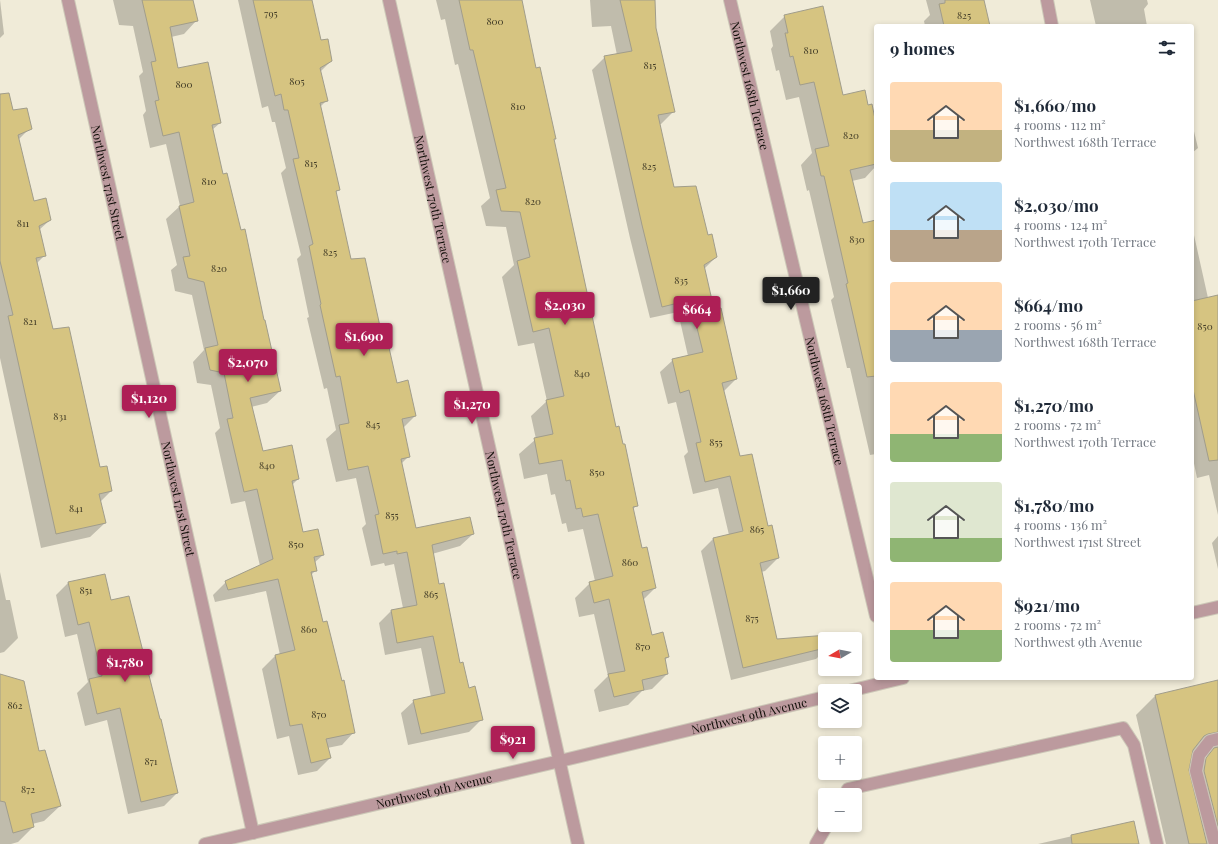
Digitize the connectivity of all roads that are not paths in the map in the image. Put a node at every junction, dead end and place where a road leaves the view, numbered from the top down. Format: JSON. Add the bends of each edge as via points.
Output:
{"nodes":[{"id":1,"x":68,"y":0,"type":"edge"},
{"id":2,"x":389,"y":0,"type":"edge"},
{"id":3,"x":730,"y":0,"type":"edge"},
{"id":4,"x":1046,"y":0,"type":"edge"},
{"id":5,"x":1052,"y":24,"type":"edge"},
{"id":6,"x":1218,"y":607,"type":"edge"},
{"id":7,"x":874,"y":608,"type":"edge"},
{"id":8,"x":1194,"y":613,"type":"edge"},
{"id":9,"x":891,"y":680,"type":"edge"},
{"id":10,"x":862,"y":688,"type":"edge"},
{"id":11,"x":818,"y":699,"type":"edge"},
{"id":12,"x":1218,"y":739,"type":"edge"},
{"id":13,"x":560,"y":762,"type":"junction"},
{"id":14,"x":857,"y":788,"type":"edge"},
{"id":15,"x":823,"y":832,"type":"edge"},
{"id":16,"x":253,"y":833,"type":"junction"},
{"id":17,"x":206,"y":844,"type":"edge"},
{"id":18,"x":578,"y":844,"type":"edge"},
{"id":19,"x":816,"y":844,"type":"edge"},
{"id":20,"x":1157,"y":844,"type":"edge"},
{"id":21,"x":1215,"y":844,"type":"edge"}],
"edges":[{"from":1,"to":16,"type":"street","name":"Northwest 171st Street"},
{"from":2,"to":13,"type":"street","name":"Northwest 170th Terrace"},
{"from":3,"to":7,"type":"street","name":"Northwest 168th Terrace"},
{"from":4,"to":5,"type":"street"},
{"from":6,"to":8,"type":"street"},
{"from":9,"to":10,"type":"street"},
{"from":11,"to":13,"type":"street","name":"Northwest 9th Avenue"},
{"from":12,"to":21,"type":"street","via":[[1210,741],[1199,755],[1196,771]]},
{"from":13,"to":16,"type":"street","name":"Northwest 9th Avenue"},
{"from":13,"to":18,"type":"street","name":"Northwest 170th Terrace"},
{"from":14,"to":20,"type":"street","via":[[1123,728],[1134,745]]},
{"from":15,"to":19,"type":"street"},
{"from":16,"to":17,"type":"street","name":"Northwest 9th Avenue"}]}
